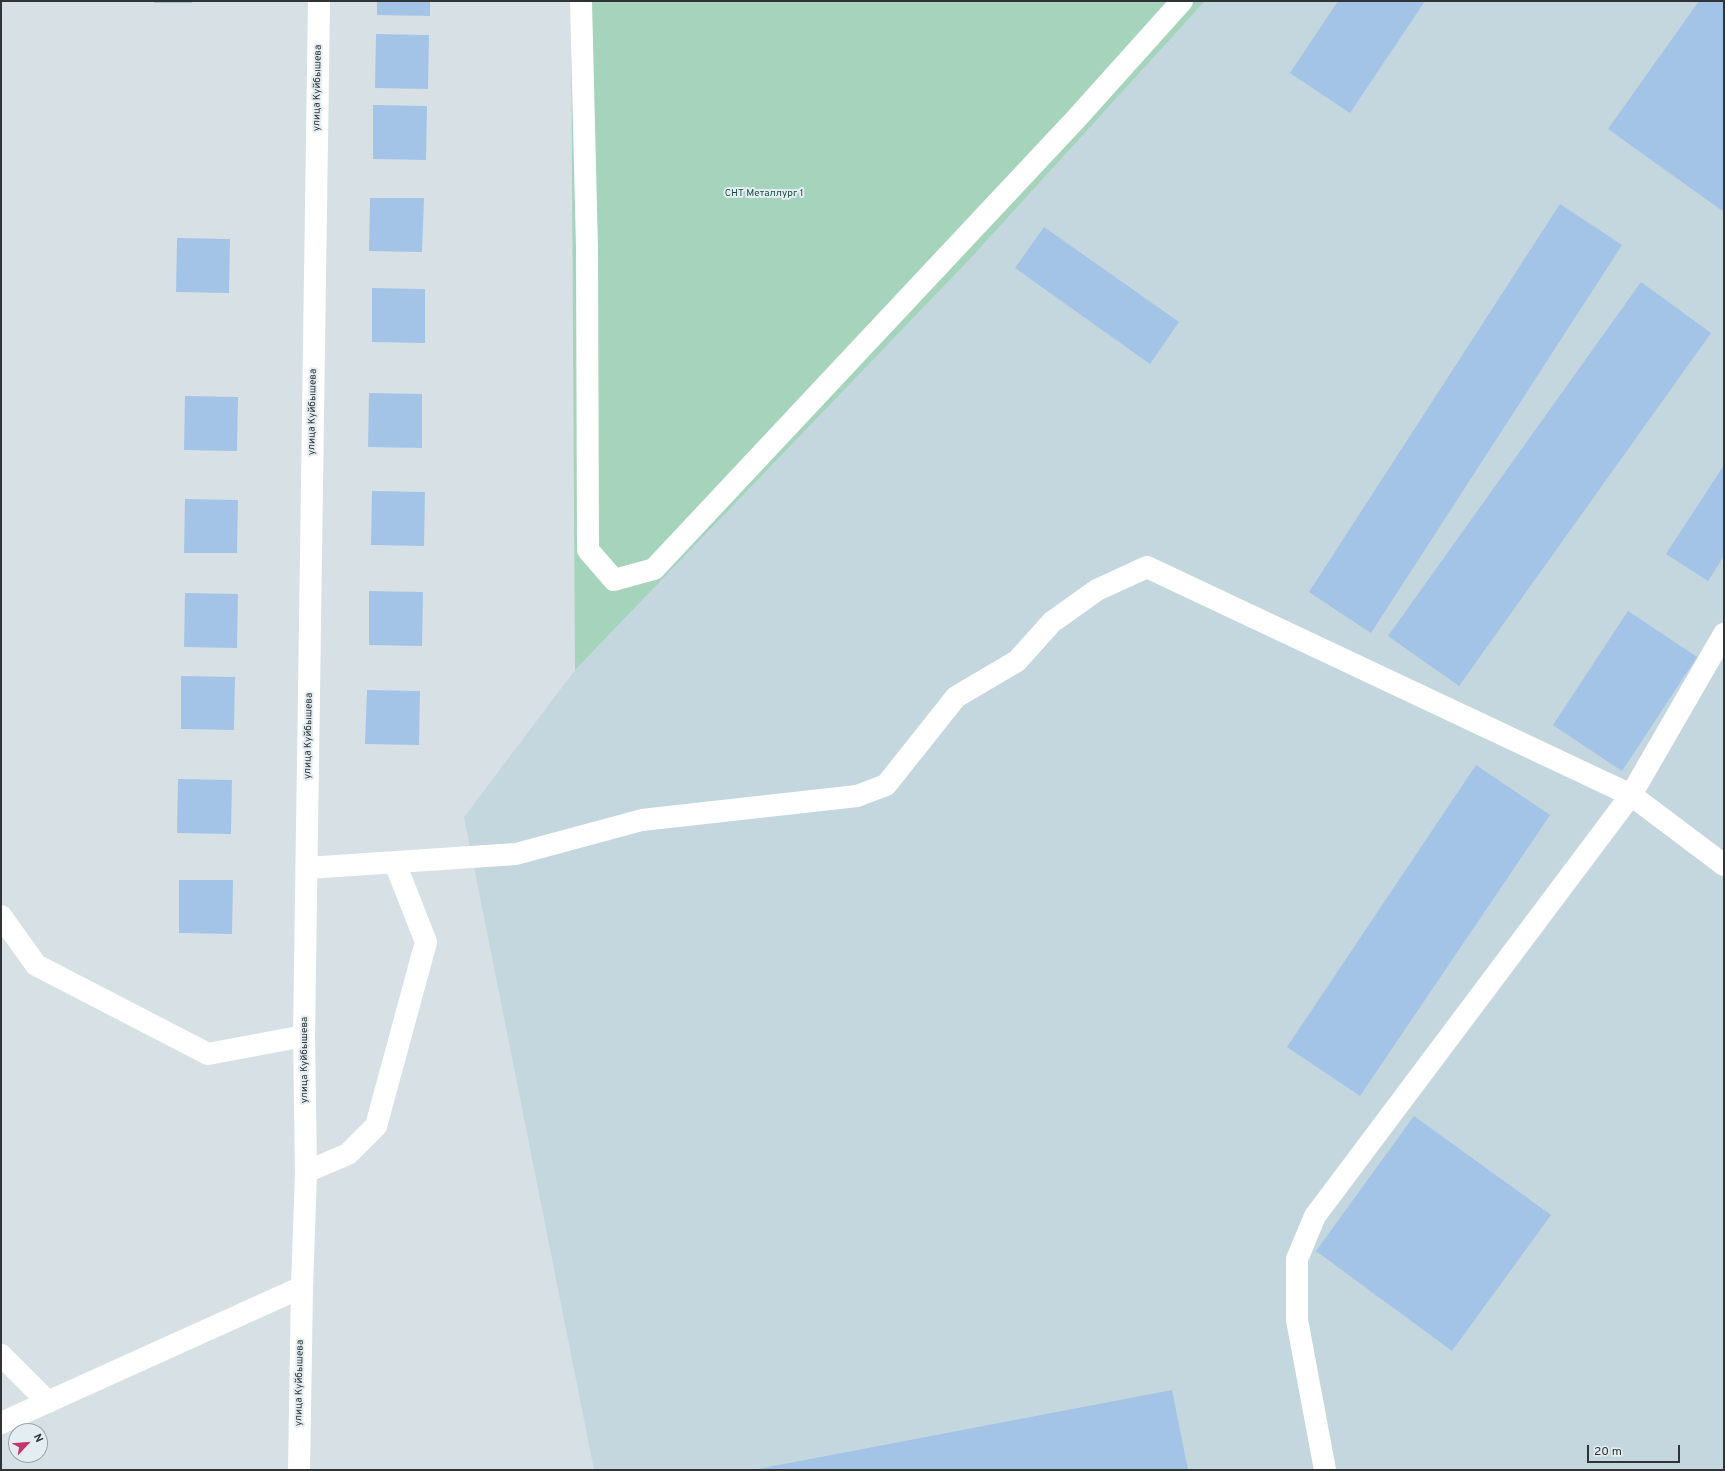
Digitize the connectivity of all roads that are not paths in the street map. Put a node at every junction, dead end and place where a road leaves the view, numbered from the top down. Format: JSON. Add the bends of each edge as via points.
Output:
{"nodes":[{"id":1,"x":319,"y":1,"type":"edge"},
{"id":2,"x":581,"y":1,"type":"edge"},
{"id":3,"x":1182,"y":1,"type":"edge"},
{"id":4,"x":1724,"y":634,"type":"edge"},
{"id":5,"x":1631,"y":795,"type":"junction"},
{"id":6,"x":395,"y":863,"type":"junction"},
{"id":7,"x":1724,"y":865,"type":"edge"},
{"id":8,"x":307,"y":868,"type":"junction"},
{"id":9,"x":1,"y":916,"type":"edge"},
{"id":10,"x":304,"y":1036,"type":"junction"},
{"id":11,"x":306,"y":1172,"type":"junction"},
{"id":12,"x":302,"y":1287,"type":"junction"},
{"id":13,"x":1,"y":1355,"type":"edge"},
{"id":14,"x":48,"y":1402,"type":"junction"},
{"id":15,"x":1,"y":1423,"type":"edge"},
{"id":16,"x":299,"y":1470,"type":"edge"},
{"id":17,"x":1325,"y":1470,"type":"edge"}],
"edges":[{"from":1,"to":8,"type":"main road","name":"улица Куйбышева"},
{"from":2,"to":3,"type":"main road","via":[[587,249],[588,550],[614,580],[654,569],[1076,119]]},
{"from":4,"to":5,"type":"main road"},
{"from":5,"to":6,"type":"main road","via":[[1147,567],[1097,590],[1052,622],[1017,661],[956,697],[886,785],[857,796],[642,820],[516,854]]},
{"from":5,"to":7,"type":"main road"},
{"from":5,"to":17,"type":"main road","via":[[1315,1216],[1297,1259],[1297,1320]]},
{"from":6,"to":8,"type":"main road"},
{"from":6,"to":11,"type":"main road","via":[[426,942],[376,1126],[348,1154]]},
{"from":8,"to":10,"type":"main road","name":"улица Куйбышева"},
{"from":9,"to":10,"type":"main road","via":[[36,964],[208,1054]]},
{"from":10,"to":11,"type":"main road","name":"улица Куйбышева"},
{"from":11,"to":12,"type":"main road","name":"улица Куйбышева"},
{"from":12,"to":14,"type":"main road"},
{"from":12,"to":16,"type":"main road","name":"улица Куйбышева"},
{"from":13,"to":14,"type":"main road"},
{"from":14,"to":15,"type":"main road"}]}
